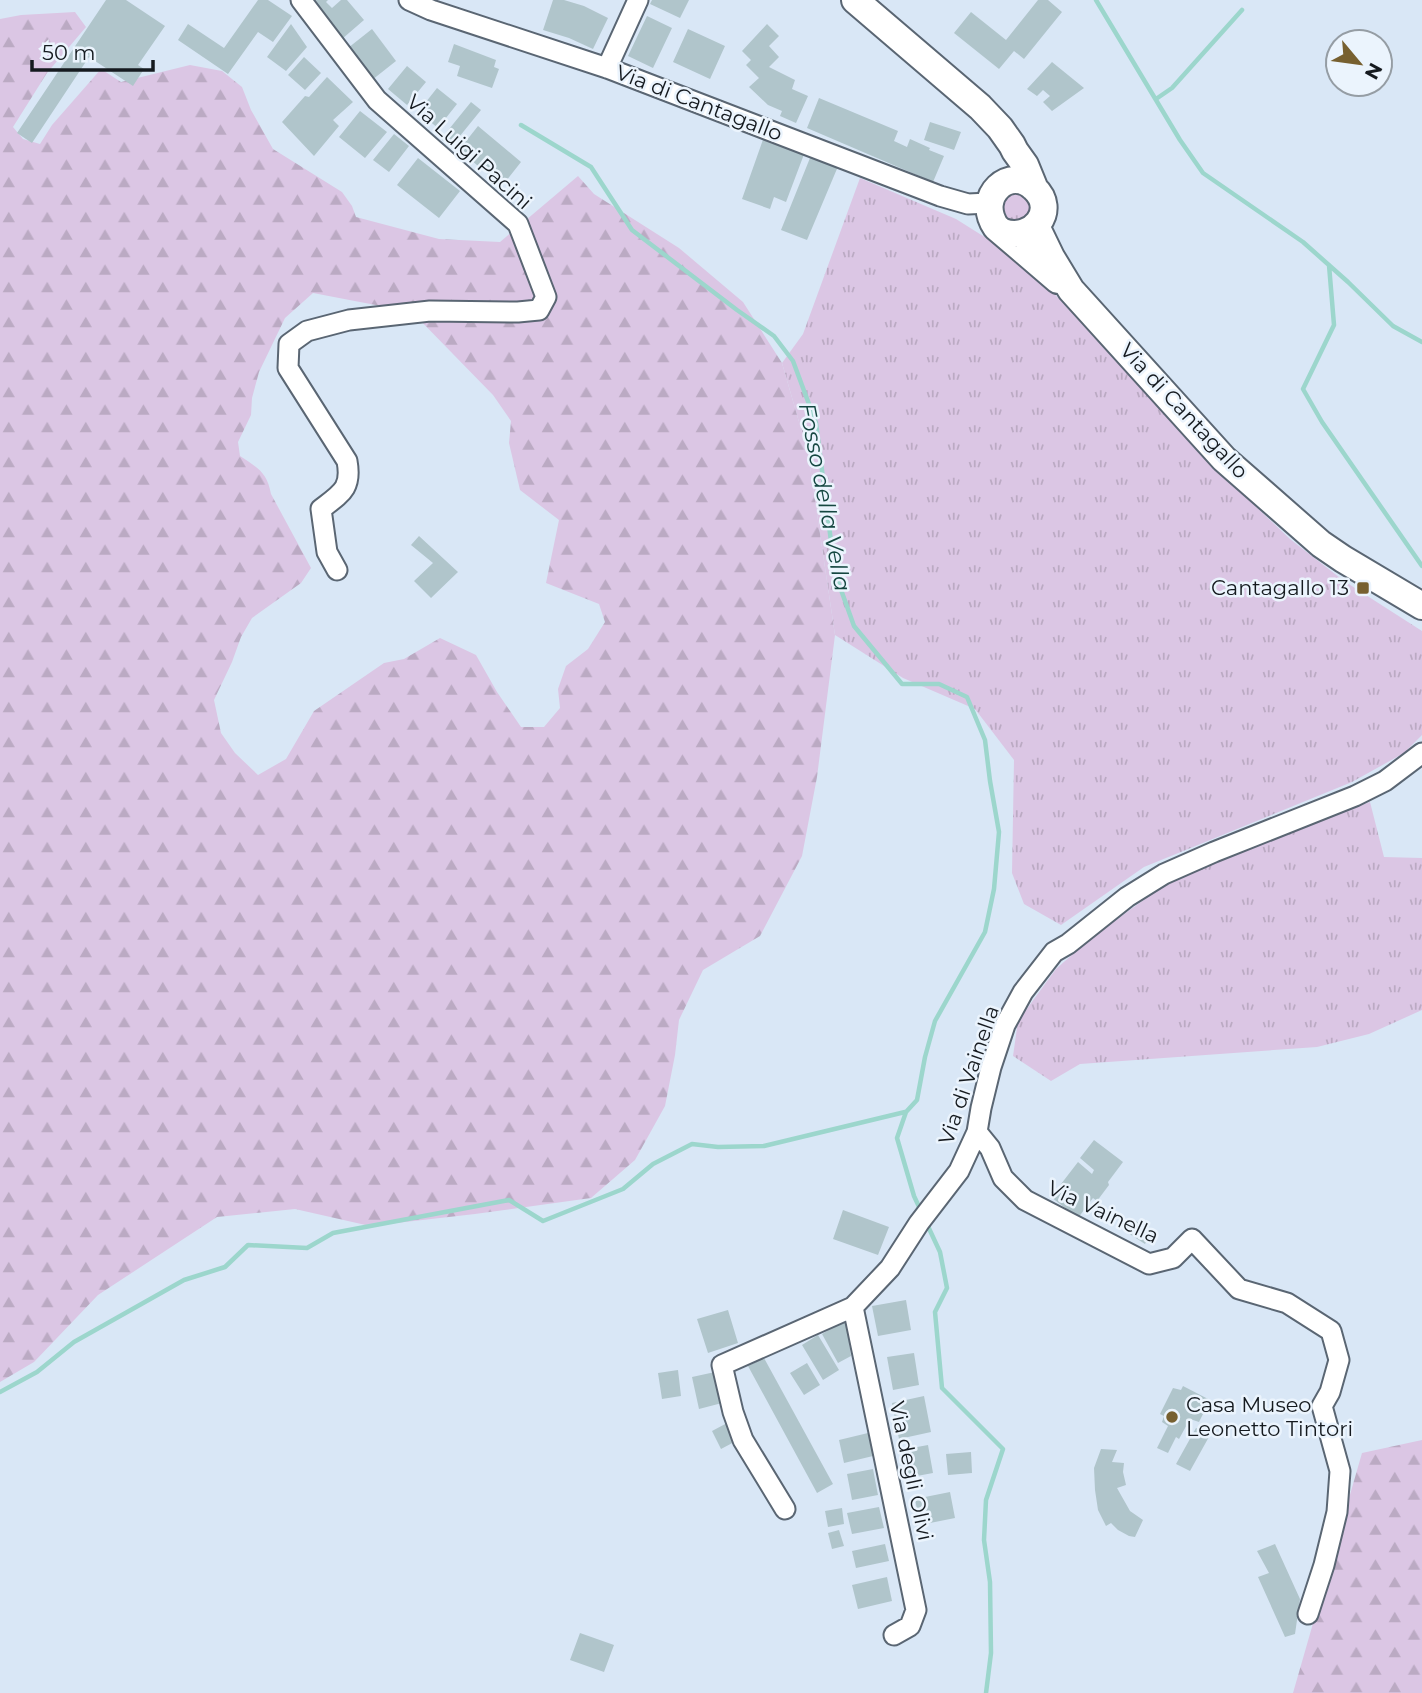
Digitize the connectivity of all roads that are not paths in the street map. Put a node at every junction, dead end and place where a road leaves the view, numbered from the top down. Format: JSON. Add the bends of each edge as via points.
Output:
{"nodes":[{"id":1,"x":300,"y":0,"type":"edge"},
{"id":2,"x":409,"y":0,"type":"edge"},
{"id":3,"x":638,"y":0,"type":"edge"},
{"id":4,"x":855,"y":0,"type":"edge"},
{"id":5,"x":607,"y":68,"type":"junction"},
{"id":6,"x":1015,"y":151,"type":"junction"},
{"id":7,"x":1034,"y":187,"type":"junction"},
{"id":8,"x":996,"y":194,"type":"junction"},
{"id":9,"x":1036,"y":226,"type":"junction"},
{"id":10,"x":1003,"y":232,"type":"junction"},
{"id":11,"x":1071,"y":290,"type":"junction"},
{"id":12,"x":337,"y":570,"type":"dead end"},
{"id":13,"x":1414,"y":602,"type":"edge"},
{"id":14,"x":1422,"y":752,"type":"edge"},
{"id":15,"x":977,"y":1132,"type":"junction"},
{"id":16,"x":853,"y":1307,"type":"junction"},
{"id":17,"x":785,"y":1509,"type":"dead end"},
{"id":18,"x":1308,"y":1614,"type":"dead end"},
{"id":19,"x":894,"y":1635,"type":"dead end"}],
"edges":[{"from":1,"to":12,"type":"street","name":"Via Luigi Pacini","via":[[377,100],[518,224],[546,297],[539,310],[430,311],[349,320],[307,331],[289,344],[288,368],[347,461],[347,485],[321,509],[327,552]]},
{"from":2,"to":5,"type":"street","name":"Via di Cantagallo"},
{"from":3,"to":5,"type":"street"},
{"from":4,"to":6,"type":"street","via":[[980,107]]},
{"from":5,"to":8,"type":"street","name":"Via di Cantagallo","via":[[940,196],[968,204]]},
{"from":6,"to":7,"type":"street"},
{"from":6,"to":8,"type":"street"},
{"from":7,"to":8,"type":"street","name":"Via di Cantagallo","via":[[1010,181]]},
{"from":7,"to":9,"type":"street","via":[[1043,210]]},
{"from":8,"to":10,"type":"street","via":[[989,212]]},
{"from":9,"to":10,"type":"street","via":[[1021,235]]},
{"from":9,"to":11,"type":"street"},
{"from":10,"to":11,"type":"street"},
{"from":11,"to":13,"type":"street","name":"Via di Cantagallo","via":[[1224,459],[1321,544]]},
{"from":14,"to":15,"type":"street","name":"Via di Vainella","via":[[1385,782],[1164,874],[1054,952],[1023,992],[1005,1026]]},
{"from":15,"to":16,"type":"street","name":"Via di Vainella","via":[[959,1171],[890,1268]]},
{"from":15,"to":18,"type":"street","name":"Via Vainella","via":[[1003,1178],[1025,1200],[1149,1264],[1172,1258],[1192,1239],[1239,1289],[1287,1303],[1331,1331],[1339,1360],[1322,1406],[1340,1471],[1337,1512]]},
{"from":16,"to":17,"type":"street","name":"Via di Vainella","via":[[722,1365],[743,1440]]},
{"from":16,"to":19,"type":"street","name":"Via degli Olivi","via":[[916,1610],[910,1626]]}]}
